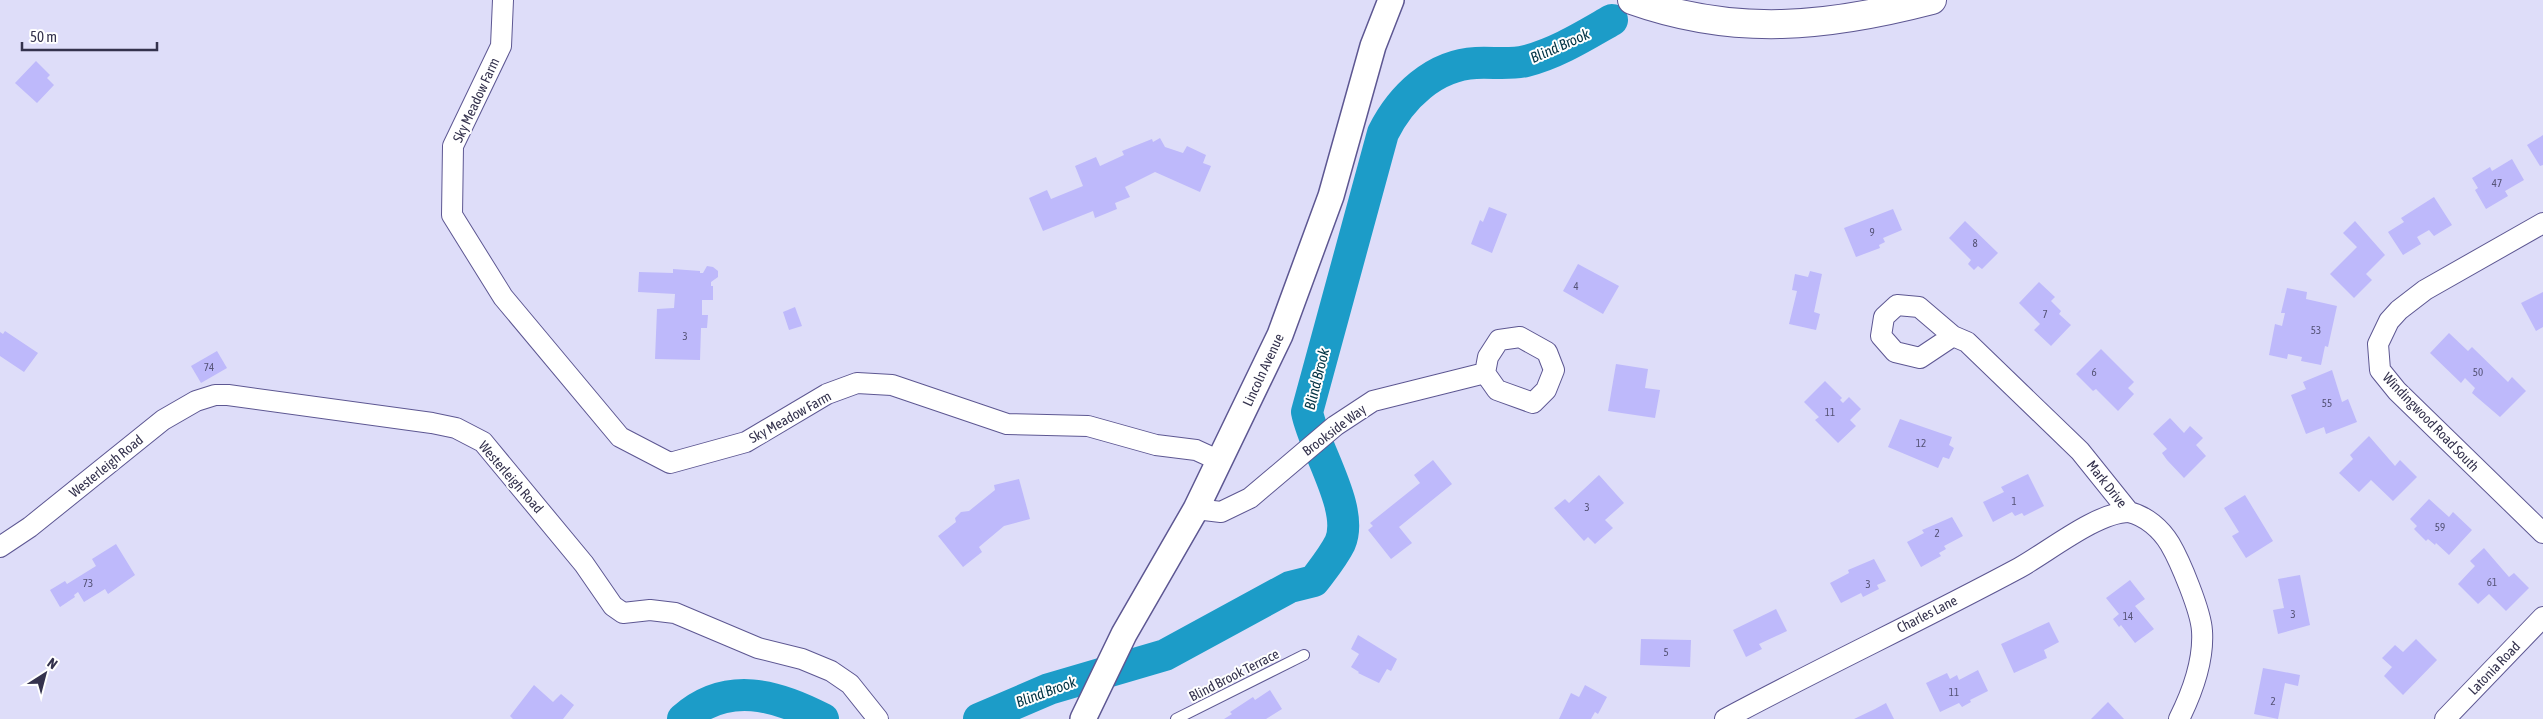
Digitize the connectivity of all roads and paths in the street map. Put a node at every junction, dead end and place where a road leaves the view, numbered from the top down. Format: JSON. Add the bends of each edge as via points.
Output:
{"nodes":[{"id":1,"x":503,"y":0,"type":"edge"},
{"id":2,"x":1391,"y":0,"type":"edge"},
{"id":3,"x":1632,"y":0,"type":"edge"},
{"id":4,"x":1932,"y":0,"type":"edge"},
{"id":5,"x":2543,"y":223,"type":"edge"},
{"id":6,"x":1953,"y":336,"type":"dead end"},
{"id":7,"x":1485,"y":373,"type":"dead end"},
{"id":8,"x":1220,"y":461,"type":"junction"},
{"id":9,"x":1196,"y":509,"type":"junction"},
{"id":10,"x":2129,"y":512,"type":"junction"},
{"id":11,"x":2543,"y":533,"type":"edge"},
{"id":12,"x":0,"y":547,"type":"edge"},
{"id":13,"x":2543,"y":617,"type":"edge"},
{"id":14,"x":1304,"y":655,"type":"dead end"},
{"id":15,"x":878,"y":719,"type":"edge"},
{"id":16,"x":1083,"y":719,"type":"edge"},
{"id":17,"x":1176,"y":719,"type":"edge"},
{"id":18,"x":1725,"y":719,"type":"edge"},
{"id":19,"x":2179,"y":719,"type":"edge"},
{"id":20,"x":2445,"y":719,"type":"edge"}],
"edges":[{"from":1,"to":8,"type":"street","name":"Sky Meadow Farm","via":[[501,46],[453,146],[452,215],[503,297],[620,437],[670,463],[746,442],[827,394],[857,383],[892,386],[1007,424],[1088,426],[1156,445],[1196,450]]},
{"from":2,"to":8,"type":"street","name":"Lincoln Avenue","via":[[1373,46],[1324,215],[1280,335]]},
{"from":3,"to":4,"type":"highway","via":[[1703,19],[1757,24],[1824,23]]},
{"from":5,"to":11,"type":"street","name":"Windingwood Road South","via":[[2425,290],[2389,321],[2378,344],[2380,370],[2397,391]]},
{"from":6,"to":10,"type":"street","name":"Mark Drive","via":[[1968,342],[2080,450]]},
{"from":7,"to":9,"type":"street","name":"Brookside Way","via":[[1373,401],[1335,426],[1250,498],[1220,512]]},
{"from":8,"to":9,"type":"street","name":"Lincoln Avenue"},
{"from":9,"to":16,"type":"street","name":"Lincoln Avenue","via":[[1124,634]]},
{"from":10,"to":18,"type":"street","name":"Charles Lane","via":[[2118,512],[2100,520],[2020,568]]},
{"from":10,"to":19,"type":"street","name":"Mark Drive","via":[[2141,515],[2170,544],[2202,630],[2199,663]]},
{"from":12,"to":15,"type":"street","name":"Westerleigh Road","via":[[30,528],[163,420],[196,400],[228,395],[432,423],[456,428],[484,442],[584,564],[613,606],[623,614],[650,610],[675,613],[758,648],[802,659],[831,671],[850,684]]},
{"from":13,"to":20,"type":"street","name":"Latonia Road"},
{"from":14,"to":17,"type":"lane","name":"Blind Brook Terrace"}]}
